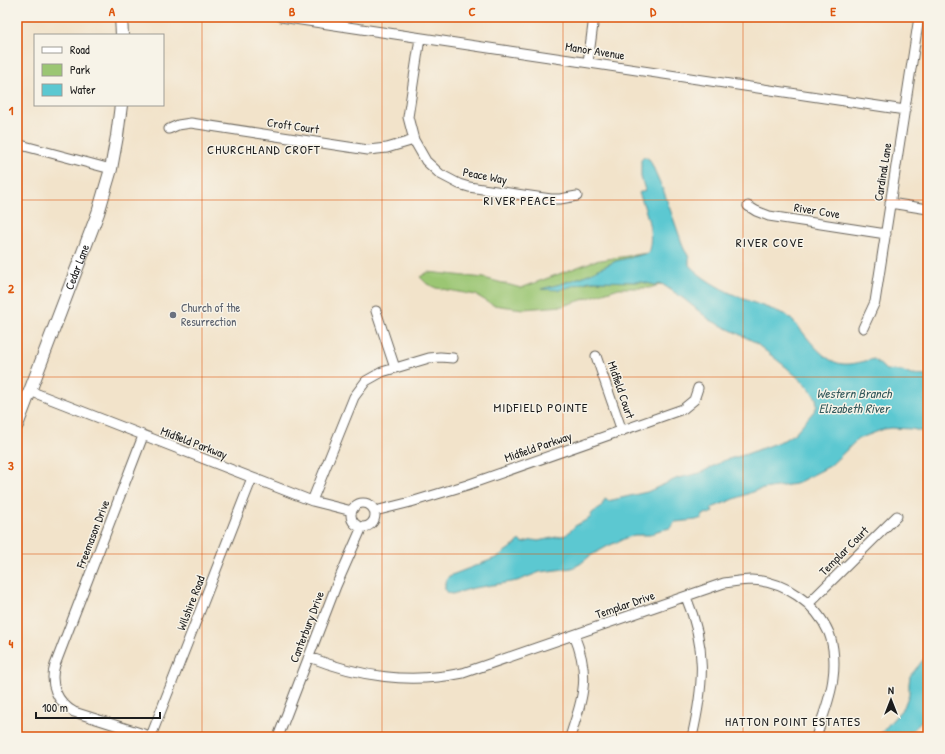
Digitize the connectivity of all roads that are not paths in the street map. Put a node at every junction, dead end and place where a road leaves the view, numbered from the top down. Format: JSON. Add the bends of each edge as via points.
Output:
{"nodes":[{"id":1,"x":121,"y":17,"type":"edge"},
{"id":2,"x":287,"y":17,"type":"edge"},
{"id":3,"x":594,"y":17,"type":"edge"},
{"id":4,"x":920,"y":17,"type":"edge"},
{"id":5,"x":122,"y":34,"type":"edge"},
{"id":6,"x":420,"y":38,"type":"junction"},
{"id":7,"x":588,"y":62,"type":"junction"},
{"id":8,"x":121,"y":106,"type":"edge"},
{"id":9,"x":905,"y":110,"type":"junction"},
{"id":10,"x":169,"y":129,"type":"dead end"},
{"id":11,"x":414,"y":140,"type":"junction"},
{"id":12,"x":17,"y":144,"type":"edge"},
{"id":13,"x":111,"y":169,"type":"junction"},
{"id":14,"x":576,"y":196,"type":"dead end"},
{"id":15,"x":890,"y":203,"type":"junction"},
{"id":16,"x":748,"y":206,"type":"dead end"},
{"id":17,"x":928,"y":209,"type":"edge"},
{"id":18,"x":886,"y":234,"type":"junction"},
{"id":19,"x":376,"y":311,"type":"dead end"},
{"id":20,"x":863,"y":328,"type":"dead end"},
{"id":21,"x":596,"y":356,"type":"dead end"},
{"id":22,"x":453,"y":358,"type":"dead end"},
{"id":23,"x":395,"y":368,"type":"junction"},
{"id":24,"x":698,"y":388,"type":"dead end"},
{"id":25,"x":30,"y":391,"type":"junction"},
{"id":26,"x":17,"y":425,"type":"edge"},
{"id":27,"x":622,"y":431,"type":"junction"},
{"id":28,"x":143,"y":436,"type":"junction"},
{"id":29,"x":252,"y":478,"type":"junction"},
{"id":30,"x":312,"y":501,"type":"junction"},
{"id":31,"x":352,"y":511,"type":"junction"},
{"id":32,"x":375,"y":511,"type":"junction"},
{"id":33,"x":897,"y":516,"type":"dead end"},
{"id":34,"x":362,"y":527,"type":"junction"},
{"id":35,"x":686,"y":597,"type":"junction"},
{"id":36,"x":808,"y":604,"type":"junction"},
{"id":37,"x":574,"y":635,"type":"junction"},
{"id":38,"x":309,"y":657,"type":"junction"},
{"id":39,"x":152,"y":737,"type":"edge"},
{"id":40,"x":278,"y":737,"type":"edge"},
{"id":41,"x":570,"y":737,"type":"edge"},
{"id":42,"x":692,"y":737,"type":"edge"},
{"id":43,"x":816,"y":737,"type":"edge"}],
"edges":[{"from":1,"to":5,"type":"main road"},
{"from":2,"to":6,"type":"street","name":"Manor Avenue"},
{"from":3,"to":7,"type":"street"},
{"from":4,"to":9,"type":"street","name":"Cardinal Lane"},
{"from":6,"to":7,"type":"street","name":"Manor Avenue"},
{"from":6,"to":11,"type":"street","name":"Peace Way","via":[[408,117]]},
{"from":7,"to":9,"type":"street","name":"Manor Avenue"},
{"from":8,"to":13,"type":"main road","name":"Cedar Lane"},
{"from":9,"to":15,"type":"street","name":"Cardinal Lane"},
{"from":10,"to":11,"type":"street","name":"Croft Court","via":[[191,123],[368,150],[387,148]]},
{"from":11,"to":14,"type":"street","name":"Peace Way","via":[[422,156],[433,168],[460,184],[560,200]]},
{"from":12,"to":13,"type":"street"},
{"from":13,"to":25,"type":"main road","name":"Cedar Lane","via":[[98,213]]},
{"from":15,"to":17,"type":"street"},
{"from":15,"to":18,"type":"street","name":"Cardinal Lane"},
{"from":16,"to":18,"type":"street","name":"River Cove","via":[[769,216]]},
{"from":18,"to":20,"type":"street","name":"Cardinal Lane","via":[[875,302]]},
{"from":19,"to":23,"type":"street"},
{"from":21,"to":27,"type":"street","name":"Midfield Court"},
{"from":22,"to":23,"type":"street","via":[[429,358]]},
{"from":23,"to":30,"type":"street","via":[[366,381],[354,397]]},
{"from":24,"to":27,"type":"street","name":"Midfield Parkway","via":[[694,400],[683,409]]},
{"from":25,"to":26,"type":"main road","name":"Cedar Lane"},
{"from":25,"to":28,"type":"street","name":"Midfield Parkway"},
{"from":27,"to":32,"type":"street","name":"Midfield Parkway","via":[[467,485]]},
{"from":28,"to":29,"type":"street","name":"Midfield Parkway"},
{"from":28,"to":39,"type":"street","name":"Freemason Drive","via":[[55,665],[53,678],[61,702],[74,712]]},
{"from":29,"to":30,"type":"street","name":"Midfield Parkway"},
{"from":29,"to":39,"type":"street","name":"Wilshire Road"},
{"from":30,"to":31,"type":"street","name":"Midfield Parkway"},
{"from":31,"to":32,"type":"street","via":[[356,505],[363,503],[371,505]]},
{"from":31,"to":34,"type":"street","via":[[352,518]]},
{"from":32,"to":34,"type":"street","via":[[375,519],[370,525]]},
{"from":33,"to":36,"type":"street","name":"Templar Court"},
{"from":34,"to":38,"type":"street","name":"Canterbury Drive"},
{"from":35,"to":36,"type":"street","name":"Templar Drive","via":[[724,584],[752,580],[778,585]]},
{"from":35,"to":37,"type":"street","name":"Templar Drive"},
{"from":35,"to":42,"type":"street","via":[[694,614],[702,665],[699,704]]},
{"from":36,"to":43,"type":"street","name":"Templar Drive","via":[[829,634],[834,664],[830,696]]},
{"from":37,"to":38,"type":"street","name":"Templar Drive","via":[[463,673],[433,678],[367,675]]},
{"from":37,"to":41,"type":"street","via":[[581,650],[585,677],[581,704]]},
{"from":38,"to":40,"type":"street","name":"Canterbury Drive"}]}
